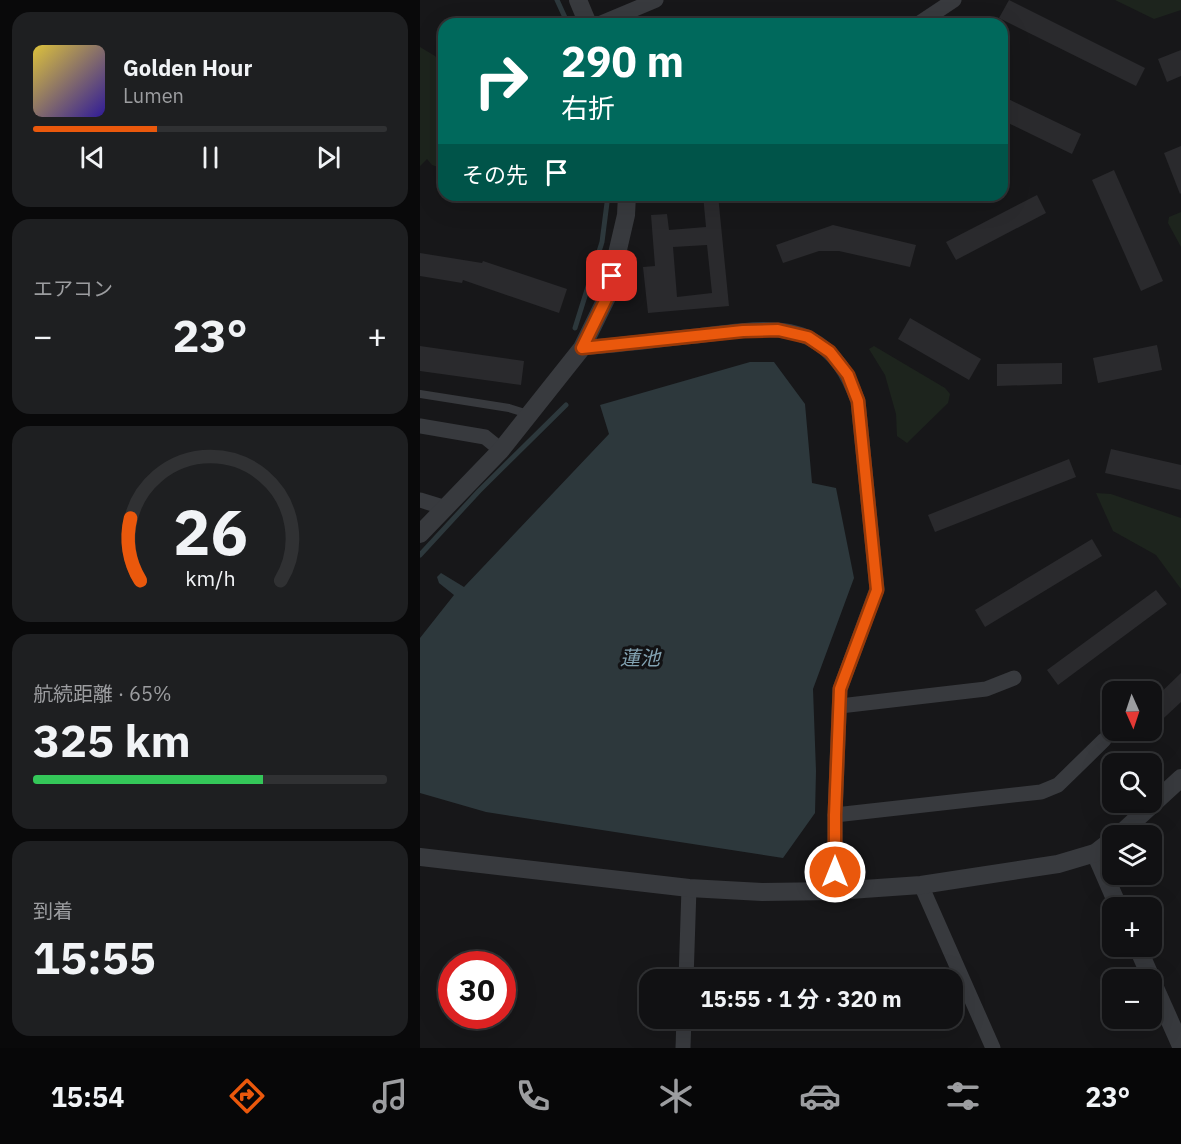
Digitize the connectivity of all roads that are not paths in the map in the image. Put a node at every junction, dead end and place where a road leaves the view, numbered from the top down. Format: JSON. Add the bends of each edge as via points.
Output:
{"nodes":[{"id":1,"x":578,"y":0,"type":"edge"},
{"id":2,"x":656,"y":0,"type":"edge"},
{"id":3,"x":954,"y":0,"type":"edge"},
{"id":4,"x":586,"y":18,"type":"edge"},
{"id":5,"x":613,"y":18,"type":"edge"},
{"id":6,"x":927,"y":18,"type":"edge"},
{"id":7,"x":627,"y":201,"type":"edge"},
{"id":8,"x":582,"y":348,"type":"junction"},
{"id":9,"x":420,"y":394,"type":"edge"},
{"id":10,"x":530,"y":414,"type":"junction"},
{"id":11,"x":420,"y":426,"type":"edge"},
{"id":12,"x":501,"y":450,"type":"junction"},
{"id":13,"x":420,"y":500,"type":"edge"},
{"id":14,"x":446,"y":508,"type":"junction"},
{"id":15,"x":420,"y":534,"type":"edge"},
{"id":16,"x":1014,"y":678,"type":"dead end"},
{"id":17,"x":840,"y":706,"type":"junction"},
{"id":18,"x":1103,"y":741,"type":"edge"},
{"id":19,"x":1181,"y":778,"type":"edge"},
{"id":20,"x":835,"y":815,"type":"junction"},
{"id":21,"x":1130,"y":825,"type":"edge"},
{"id":22,"x":1102,"y":848,"type":"edge"},
{"id":23,"x":1095,"y":853,"type":"junction"},
{"id":24,"x":420,"y":856,"type":"edge"},
{"id":25,"x":921,"y":885,"type":"junction"},
{"id":26,"x":689,"y":888,"type":"junction"},
{"id":27,"x":835,"y":891,"type":"junction"},
{"id":28,"x":1114,"y":897,"type":"edge"},
{"id":29,"x":686,"y":969,"type":"edge"},
{"id":30,"x":1162,"y":1003,"type":"edge"},
{"id":31,"x":684,"y":1029,"type":"edge"},
{"id":32,"x":1181,"y":1046,"type":"edge"},
{"id":33,"x":683,"y":1048,"type":"edge"},
{"id":34,"x":993,"y":1048,"type":"edge"}],
"edges":[{"from":1,"to":4,"type":"street"},
{"from":2,"to":5,"type":"street"},
{"from":3,"to":6,"type":"street"},
{"from":7,"to":8,"type":"street","via":[[607,297]]},
{"from":8,"to":10,"type":"street"},
{"from":8,"to":17,"type":"street","via":[[778,330],[808,337],[830,352],[848,375],[858,401],[877,590],[840,689]]},
{"from":9,"to":10,"type":"lane"},
{"from":10,"to":12,"type":"street"},
{"from":11,"to":12,"type":"street","via":[[485,437]]},
{"from":12,"to":14,"type":"street"},
{"from":13,"to":14,"type":"street"},
{"from":14,"to":15,"type":"street"},
{"from":16,"to":17,"type":"street","via":[[986,689]]},
{"from":17,"to":20,"type":"street"},
{"from":18,"to":20,"type":"street","via":[[1059,785],[1041,792]]},
{"from":19,"to":21,"type":"street"},
{"from":20,"to":27,"type":"street"},
{"from":22,"to":23,"type":"street"},
{"from":23,"to":25,"type":"street","via":[[1058,864]]},
{"from":23,"to":28,"type":"street"},
{"from":24,"to":26,"type":"street"},
{"from":25,"to":27,"type":"street"},
{"from":25,"to":34,"type":"street"},
{"from":26,"to":27,"type":"street"},
{"from":26,"to":29,"type":"street"},
{"from":30,"to":32,"type":"street"},
{"from":31,"to":33,"type":"street"}]}
